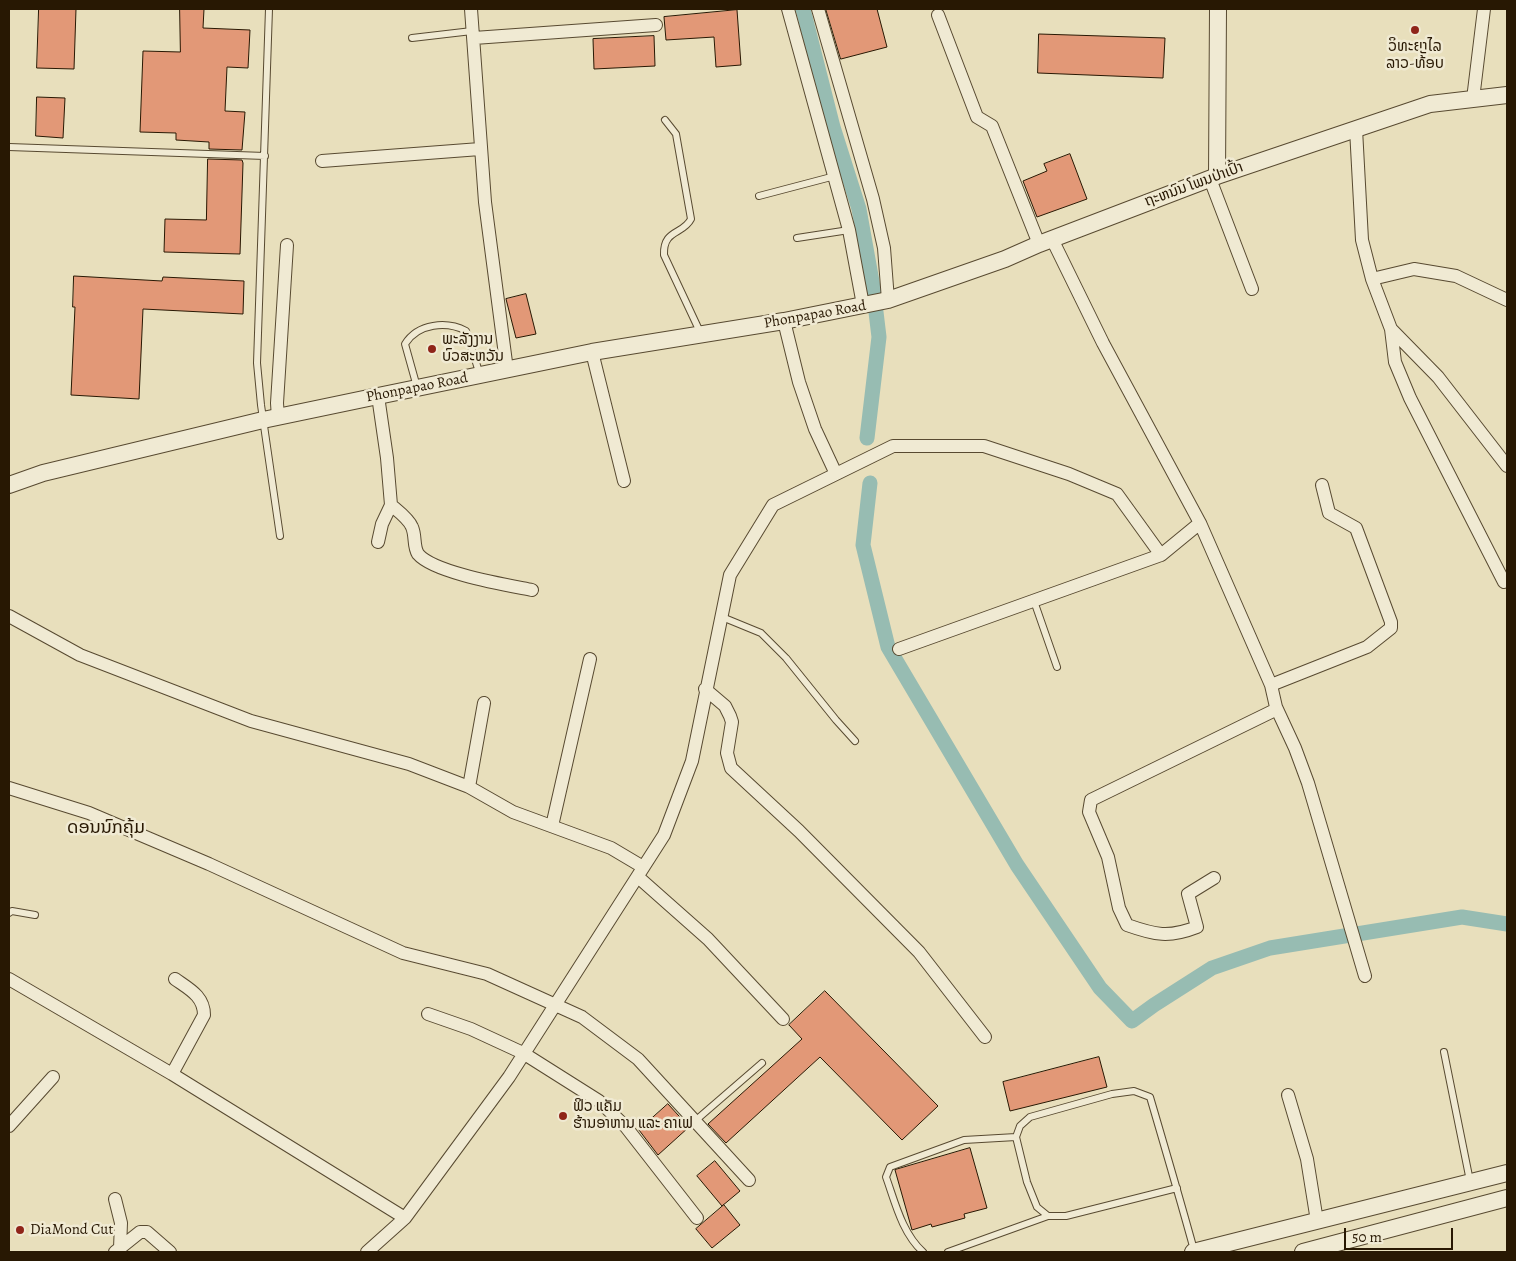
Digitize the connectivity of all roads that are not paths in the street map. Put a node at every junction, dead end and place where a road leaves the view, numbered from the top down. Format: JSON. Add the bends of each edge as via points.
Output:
{"nodes":[{"id":1,"x":269,"y":9,"type":"edge"},
{"id":2,"x":471,"y":9,"type":"edge"},
{"id":3,"x":788,"y":9,"type":"edge"},
{"id":4,"x":818,"y":9,"type":"edge"},
{"id":5,"x":1218,"y":9,"type":"edge"},
{"id":6,"x":1484,"y":9,"type":"edge"},
{"id":7,"x":938,"y":14,"type":"dead end"},
{"id":8,"x":656,"y":25,"type":"dead end"},
{"id":9,"x":473,"y":34,"type":"junction"},
{"id":10,"x":412,"y":38,"type":"dead end"},
{"id":11,"x":1507,"y":95,"type":"edge"},
{"id":12,"x":1473,"y":99,"type":"junction"},
{"id":13,"x":665,"y":120,"type":"dead end"},
{"id":14,"x":1356,"y":129,"type":"junction"},
{"id":15,"x":9,"y":147,"type":"edge"},
{"id":16,"x":480,"y":149,"type":"junction"},
{"id":17,"x":265,"y":156,"type":"junction"},
{"id":18,"x":322,"y":161,"type":"dead end"},
{"id":19,"x":835,"y":176,"type":"junction"},
{"id":20,"x":1214,"y":177,"type":"junction"},
{"id":21,"x":759,"y":196,"type":"dead end"},
{"id":22,"x":849,"y":230,"type":"junction"},
{"id":23,"x":797,"y":238,"type":"dead end"},
{"id":24,"x":1045,"y":242,"type":"junction"},
{"id":25,"x":286,"y":245,"type":"dead end"},
{"id":26,"x":1372,"y":279,"type":"junction"},
{"id":27,"x":1252,"y":289,"type":"dead end"},
{"id":28,"x":888,"y":300,"type":"junction"},
{"id":29,"x":1507,"y":300,"type":"edge"},
{"id":30,"x":866,"y":305,"type":"junction"},
{"id":31,"x":784,"y":320,"type":"junction"},
{"id":32,"x":1390,"y":329,"type":"junction"},
{"id":33,"x":702,"y":335,"type":"junction"},
{"id":34,"x":592,"y":352,"type":"junction"},
{"id":35,"x":507,"y":370,"type":"junction"},
{"id":36,"x":480,"y":376,"type":"junction"},
{"id":37,"x":417,"y":388,"type":"junction"},
{"id":38,"x":378,"y":396,"type":"junction"},
{"id":39,"x":270,"y":419,"type":"junction"},
{"id":40,"x":1507,"y":466,"type":"edge"},
{"id":41,"x":836,"y":474,"type":"junction"},
{"id":42,"x":624,"y":481,"type":"dead end"},
{"id":43,"x":9,"y":485,"type":"edge"},
{"id":44,"x":1322,"y":486,"type":"dead end"},
{"id":45,"x":391,"y":505,"type":"junction"},
{"id":46,"x":1200,"y":523,"type":"junction"},
{"id":47,"x":280,"y":536,"type":"dead end"},
{"id":48,"x":378,"y":542,"type":"dead end"},
{"id":49,"x":1161,"y":555,"type":"junction"},
{"id":50,"x":1504,"y":582,"type":"dead end"},
{"id":51,"x":532,"y":590,"type":"dead end"},
{"id":52,"x":1034,"y":601,"type":"junction"},
{"id":53,"x":9,"y":616,"type":"edge"},
{"id":54,"x":722,"y":617,"type":"junction"},
{"id":55,"x":899,"y":649,"type":"dead end"},
{"id":56,"x":590,"y":659,"type":"dead end"},
{"id":57,"x":1057,"y":667,"type":"dead end"},
{"id":58,"x":1271,"y":685,"type":"junction"},
{"id":59,"x":705,"y":689,"type":"junction"},
{"id":60,"x":484,"y":703,"type":"dead end"},
{"id":61,"x":1276,"y":707,"type":"junction"},
{"id":62,"x":855,"y":740,"type":"dead end"},
{"id":63,"x":468,"y":786,"type":"junction"},
{"id":64,"x":9,"y":788,"type":"edge"},
{"id":65,"x":552,"y":826,"type":"junction"},
{"id":66,"x":640,"y":872,"type":"junction"},
{"id":67,"x":1214,"y":878,"type":"dead end"},
{"id":68,"x":9,"y":913,"type":"edge"},
{"id":69,"x":35,"y":914,"type":"dead end"},
{"id":70,"x":1365,"y":976,"type":"dead end"},
{"id":71,"x":9,"y":979,"type":"edge"},
{"id":72,"x":175,"y":979,"type":"dead end"},
{"id":73,"x":556,"y":1005,"type":"junction"},
{"id":74,"x":428,"y":1014,"type":"dead end"},
{"id":75,"x":783,"y":1019,"type":"dead end"},
{"id":76,"x":984,"y":1037,"type":"dead end"},
{"id":77,"x":1444,"y":1052,"type":"dead end"},
{"id":78,"x":522,"y":1053,"type":"junction"},
{"id":79,"x":762,"y":1062,"type":"dead end"},
{"id":80,"x":172,"y":1074,"type":"junction"},
{"id":81,"x":53,"y":1078,"type":"dead end"},
{"id":82,"x":1288,"y":1095,"type":"dead end"},
{"id":83,"x":695,"y":1121,"type":"junction"},
{"id":84,"x":9,"y":1126,"type":"edge"},
{"id":85,"x":1016,"y":1136,"type":"junction"},
{"id":86,"x":1507,"y":1173,"type":"edge"},
{"id":87,"x":749,"y":1180,"type":"dead end"},
{"id":88,"x":1470,"y":1182,"type":"junction"},
{"id":89,"x":1177,"y":1188,"type":"junction"},
{"id":90,"x":1507,"y":1198,"type":"edge"},
{"id":91,"x":115,"y":1199,"type":"dead end"},
{"id":92,"x":1048,"y":1216,"type":"junction"},
{"id":93,"x":405,"y":1218,"type":"junction"},
{"id":94,"x":697,"y":1218,"type":"dead end"},
{"id":95,"x":1317,"y":1221,"type":"junction"},
{"id":96,"x":118,"y":1250,"type":"edge"},
{"id":97,"x":170,"y":1252,"type":"edge"},
{"id":98,"x":367,"y":1252,"type":"edge"},
{"id":99,"x":923,"y":1252,"type":"edge"},
{"id":100,"x":948,"y":1252,"type":"edge"},
{"id":101,"x":1194,"y":1252,"type":"edge"},
{"id":102,"x":1310,"y":1252,"type":"edge"}],
"edges":[{"from":1,"to":17,"type":"lane"},
{"from":2,"to":9,"type":"street"},
{"from":3,"to":19,"type":"street"},
{"from":4,"to":28,"type":"street","via":[[884,248]]},
{"from":5,"to":20,"type":"street"},
{"from":6,"to":12,"type":"street"},
{"from":7,"to":24,"type":"street","via":[[977,117],[992,126]]},
{"from":8,"to":9,"type":"street"},
{"from":9,"to":10,"type":"lane"},
{"from":9,"to":16,"type":"street"},
{"from":11,"to":12,"type":"street","name":"ຖະຫນົນ ໂພນປ່າເປົ້າ"},
{"from":12,"to":14,"type":"street","name":"ຖະຫນົນ ໂພນປ່າເປົ້າ","via":[[1430,104]]},
{"from":13,"to":33,"type":"lane","via":[[676,134],[691,219],[667,239],[664,255]]},
{"from":14,"to":20,"type":"street","name":"ຖະຫນົນ ໂພນປ່າເປົ້າ"},
{"from":14,"to":26,"type":"street","via":[[1362,240]]},
{"from":15,"to":17,"type":"lane"},
{"from":16,"to":18,"type":"street"},
{"from":16,"to":35,"type":"street"},
{"from":17,"to":39,"type":"lane","via":[[257,363]]},
{"from":19,"to":21,"type":"lane"},
{"from":19,"to":22,"type":"street"},
{"from":20,"to":24,"type":"street","name":"ຖະຫນົນ ໂພນປ່າເປົ້າ"},
{"from":20,"to":27,"type":"street"},
{"from":22,"to":23,"type":"lane"},
{"from":22,"to":30,"type":"street"},
{"from":24,"to":28,"type":"street","name":"ຖະຫນົນ ໂພນປ່າເປົ້າ"},
{"from":24,"to":46,"type":"street"},
{"from":25,"to":39,"type":"street","via":[[277,403]]},
{"from":26,"to":29,"type":"street","via":[[1414,269],[1456,276]]},
{"from":26,"to":32,"type":"street"},
{"from":28,"to":30,"type":"street","name":"Phonpapao Road"},
{"from":30,"to":31,"type":"street","name":"Phonpapao Road"},
{"from":31,"to":33,"type":"street","name":"Phonpapao Road"},
{"from":31,"to":41,"type":"street","via":[[798,382]]},
{"from":32,"to":40,"type":"street","via":[[1438,377]]},
{"from":32,"to":50,"type":"street","via":[[1396,362],[1410,398]]},
{"from":33,"to":34,"type":"street","name":"Phonpapao Road"},
{"from":34,"to":35,"type":"street","name":"Phonpapao Road"},
{"from":34,"to":42,"type":"street"},
{"from":35,"to":36,"type":"street","name":"Phonpapao Road"},
{"from":36,"to":37,"type":"street","name":"Phonpapao Road"},
{"from":36,"to":37,"type":"lane","via":[[466,331],[455,325],[440,324],[419,330],[405,344]]},
{"from":37,"to":38,"type":"street","name":"Phonpapao Road"},
{"from":38,"to":39,"type":"street","name":"Phonpapao Road"},
{"from":38,"to":45,"type":"street"},
{"from":39,"to":43,"type":"street","name":"Phonpapao Road","via":[[43,472]]},
{"from":39,"to":47,"type":"lane"},
{"from":41,"to":49,"type":"street","via":[[893,446],[984,446],[1118,494]]},
{"from":41,"to":54,"type":"street","via":[[773,505],[730,575]]},
{"from":44,"to":58,"type":"street","via":[[1329,513],[1356,528],[1391,628],[1367,647]]},
{"from":45,"to":48,"type":"street"},
{"from":45,"to":51,"type":"street","via":[[410,523],[415,548],[426,560],[476,578]]},
{"from":46,"to":49,"type":"street"},
{"from":46,"to":58,"type":"street"},
{"from":49,"to":52,"type":"street"},
{"from":52,"to":55,"type":"street"},
{"from":52,"to":57,"type":"lane"},
{"from":53,"to":63,"type":"street","via":[[80,655],[251,721],[409,764]]},
{"from":54,"to":59,"type":"street"},
{"from":54,"to":62,"type":"lane","via":[[761,633]]},
{"from":56,"to":65,"type":"street"},
{"from":58,"to":61,"type":"street"},
{"from":59,"to":66,"type":"street","via":[[692,762],[664,835]]},
{"from":59,"to":76,"type":"street","via":[[725,706],[732,722],[727,753],[731,768],[799,831],[919,952]]},
{"from":60,"to":63,"type":"street"},
{"from":61,"to":67,"type":"street","via":[[1091,800],[1089,812],[1108,858],[1119,908],[1127,925],[1176,935],[1197,928],[1188,894]]},
{"from":61,"to":70,"type":"street","via":[[1296,748],[1308,783]]},
{"from":63,"to":65,"type":"street","via":[[513,812]]},
{"from":64,"to":73,"type":"street","via":[[88,813],[209,864],[403,953],[486,974]]},
{"from":65,"to":66,"type":"street","via":[[611,848]]},
{"from":66,"to":73,"type":"street"},
{"from":66,"to":75,"type":"street"},
{"from":68,"to":69,"type":"lane"},
{"from":71,"to":80,"type":"street"},
{"from":72,"to":80,"type":"street","via":[[196,994],[204,1004],[204,1015]]},
{"from":73,"to":78,"type":"street"},
{"from":73,"to":83,"type":"street","via":[[582,1017],[638,1059]]},
{"from":74,"to":78,"type":"street","via":[[471,1029]]},
{"from":77,"to":88,"type":"lane"},
{"from":78,"to":93,"type":"street","via":[[509,1076]]},
{"from":78,"to":94,"type":"street","via":[[599,1101],[626,1127]]},
{"from":79,"to":83,"type":"lane"},
{"from":80,"to":93,"type":"street"},
{"from":81,"to":84,"type":"street"},
{"from":82,"to":95,"type":"street","via":[[1307,1158]]},
{"from":83,"to":87,"type":"street"},
{"from":85,"to":89,"type":"lane","via":[[1030,1116],[1134,1090],[1150,1097]]},
{"from":85,"to":92,"type":"lane","via":[[1027,1182],[1037,1207]]},
{"from":85,"to":99,"type":"lane","via":[[964,1140],[890,1167],[886,1177],[906,1231]]},
{"from":86,"to":88,"type":"street"},
{"from":88,"to":95,"type":"street"},
{"from":89,"to":92,"type":"lane","via":[[1066,1216]]},
{"from":89,"to":101,"type":"lane"},
{"from":90,"to":102,"type":"street"},
{"from":91,"to":96,"type":"street","via":[[121,1223]]},
{"from":92,"to":100,"type":"lane"},
{"from":93,"to":98,"type":"street"},
{"from":95,"to":101,"type":"street"},
{"from":96,"to":97,"type":"street","via":[[140,1232],[147,1232]]}]}
